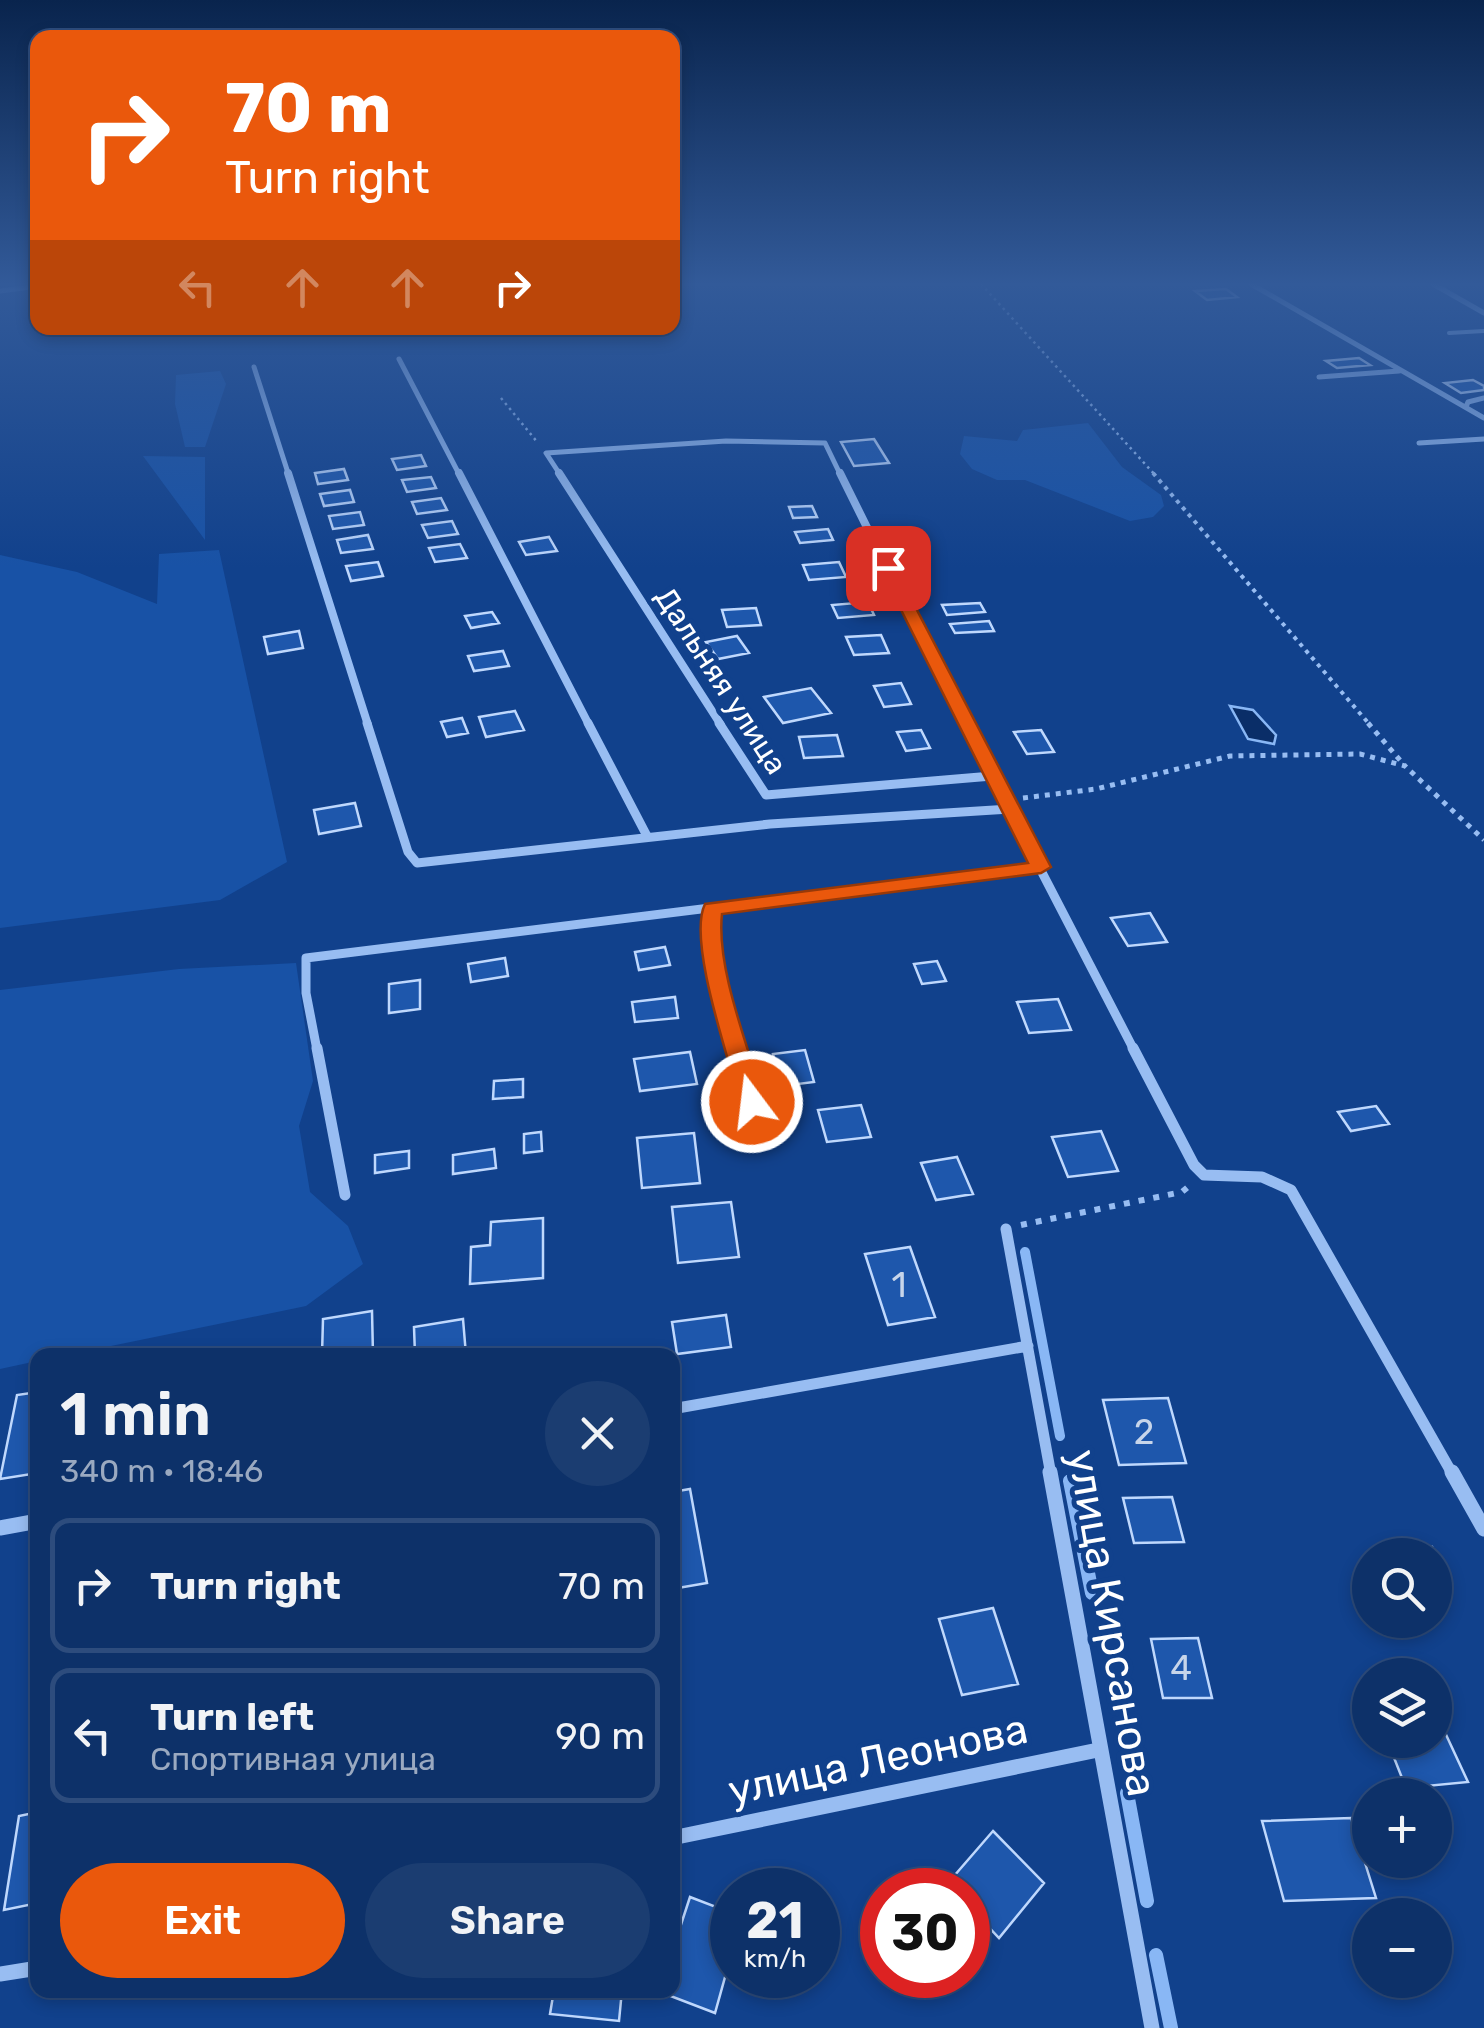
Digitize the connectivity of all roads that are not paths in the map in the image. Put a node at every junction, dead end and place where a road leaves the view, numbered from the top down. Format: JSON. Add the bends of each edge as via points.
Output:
{"nodes":[{"id":1,"x":258,"y":379,"type":"edge"},
{"id":2,"x":410,"y":379,"type":"edge"},
{"id":3,"x":1414,"y":379,"type":"edge"},
{"id":4,"x":1484,"y":398,"type":"edge"},
{"id":5,"x":1466,"y":407,"type":"junction"},
{"id":6,"x":1484,"y":418,"type":"edge"},
{"id":7,"x":1484,"y":440,"type":"edge"},
{"id":8,"x":1420,"y":443,"type":"dead end"},
{"id":9,"x":992,"y":776,"type":"junction"},
{"id":10,"x":1008,"y":805,"type":"junction"},
{"id":11,"x":647,"y":836,"type":"junction"},
{"id":12,"x":1041,"y":867,"type":"junction"},
{"id":13,"x":712,"y":909,"type":"junction"},
{"id":14,"x":752,"y":1102,"type":"dead end"},
{"id":15,"x":345,"y":1195,"type":"dead end"},
{"id":16,"x":1006,"y":1229,"type":"road end"},
{"id":17,"x":1028,"y":1346,"type":"junction"},
{"id":18,"x":680,"y":1408,"type":"edge"},
{"id":19,"x":30,"y":1522,"type":"edge"},
{"id":20,"x":0,"y":1528,"type":"edge"},
{"id":21,"x":1484,"y":1530,"type":"edge"},
{"id":22,"x":1098,"y":1750,"type":"junction"},
{"id":23,"x":680,"y":1836,"type":"edge"},
{"id":24,"x":30,"y":1969,"type":"edge"},
{"id":25,"x":0,"y":1974,"type":"edge"},
{"id":26,"x":1152,"y":2028,"type":"edge"}],
"edges":[{"from":1,"to":11,"type":"street","via":[[408,852],[417,863]]},
{"from":2,"to":11,"type":"street"},
{"from":3,"to":5,"type":"street"},
{"from":4,"to":5,"type":"street"},
{"from":5,"to":6,"type":"street"},
{"from":7,"to":8,"type":"street"},
{"from":9,"to":9,"type":"street","name":"Дальняя улица","via":[[825,443],[546,453],[766,795]]},
{"from":9,"to":10,"type":"street"},
{"from":10,"to":11,"type":"street"},
{"from":10,"to":12,"type":"street"},
{"from":12,"to":13,"type":"street"},
{"from":12,"to":21,"type":"street","via":[[1187,1154],[1204,1175],[1265,1176],[1291,1190]]},
{"from":13,"to":14,"type":"street","via":[[717,972]]},
{"from":13,"to":15,"type":"street","via":[[306,958],[306,992]]},
{"from":16,"to":17,"type":"street","name":"улица Кирсанова"},
{"from":17,"to":18,"type":"street"},
{"from":17,"to":22,"type":"street","name":"улица Кирсанова"},
{"from":19,"to":20,"type":"street"},
{"from":22,"to":23,"type":"street","name":"улица Леонова"},
{"from":22,"to":26,"type":"street","name":"улица Кирсанова"},
{"from":24,"to":25,"type":"street"}]}
